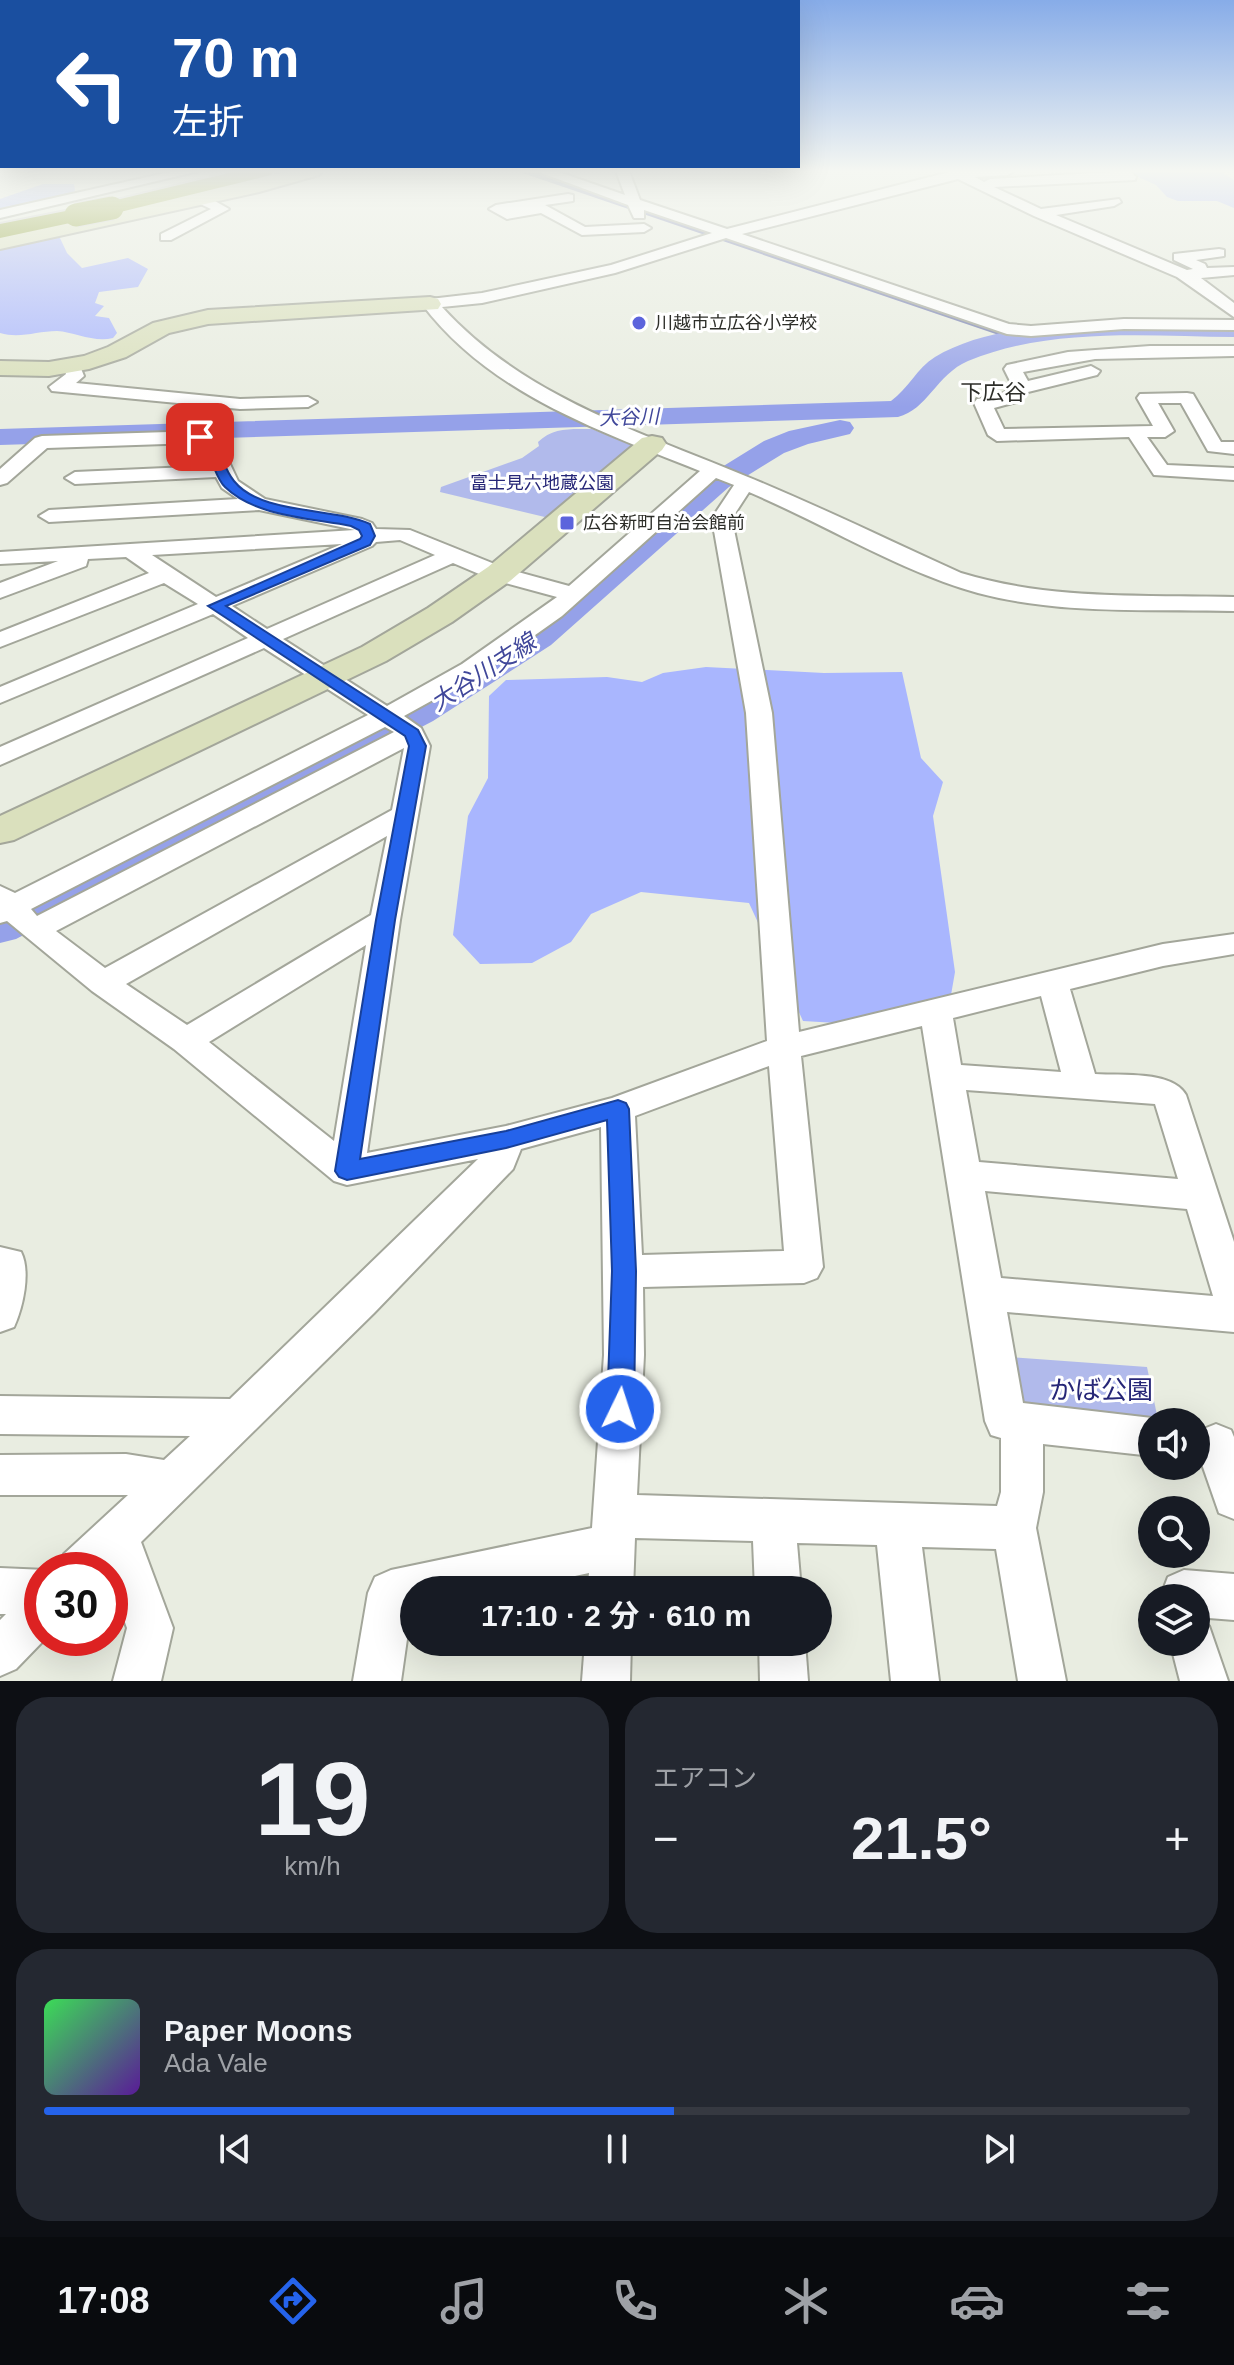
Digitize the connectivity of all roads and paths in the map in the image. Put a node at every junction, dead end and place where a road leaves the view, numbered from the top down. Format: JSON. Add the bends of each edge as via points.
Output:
{"nodes":[{"id":1,"x":650,"y":249,"type":"edge"},
{"id":2,"x":673,"y":249,"type":"edge"},
{"id":3,"x":759,"y":249,"type":"edge"},
{"id":4,"x":1126,"y":249,"type":"edge"},
{"id":5,"x":1219,"y":253,"type":"dead end"},
{"id":6,"x":652,"y":256,"type":"junction"},
{"id":7,"x":1234,"y":271,"type":"edge"},
{"id":8,"x":1210,"y":272,"type":"junction"},
{"id":9,"x":1185,"y":274,"type":"junction"},
{"id":10,"x":430,"y":304,"type":"junction"},
{"id":11,"x":1234,"y":312,"type":"edge"},
{"id":12,"x":1234,"y":325,"type":"edge"},
{"id":13,"x":1234,"y":351,"type":"edge"},
{"id":14,"x":72,"y":365,"type":"junction"},
{"id":15,"x":0,"y":368,"type":"edge"},
{"id":16,"x":1234,"y":368,"type":"edge"},
{"id":17,"x":1022,"y":388,"type":"junction"},
{"id":18,"x":308,"y":402,"type":"dead end"},
{"id":19,"x":1134,"y":431,"type":"junction"},
{"id":20,"x":104,"y":439,"type":"junction"},
{"id":21,"x":652,"y":444,"type":"junction"},
{"id":22,"x":1234,"y":448,"type":"edge"},
{"id":23,"x":222,"y":471,"type":"junction"},
{"id":24,"x":1234,"y":474,"type":"edge"},
{"id":25,"x":730,"y":477,"type":"junction"},
{"id":26,"x":75,"y":478,"type":"junction"},
{"id":27,"x":0,"y":479,"type":"edge"},
{"id":28,"x":259,"y":504,"type":"junction"},
{"id":29,"x":49,"y":516,"type":"junction"},
{"id":30,"x":368,"y":536,"type":"junction"},
{"id":31,"x":135,"y":550,"type":"junction"},
{"id":32,"x":92,"y":552,"type":"junction"},
{"id":33,"x":455,"y":554,"type":"junction"},
{"id":34,"x":10,"y":557,"type":"edge"},
{"id":35,"x":166,"y":574,"type":"junction"},
{"id":36,"x":499,"y":574,"type":"junction"},
{"id":37,"x":0,"y":591,"type":"edge"},
{"id":38,"x":571,"y":594,"type":"junction"},
{"id":39,"x":1234,"y":604,"type":"edge"},
{"id":40,"x":215,"y":606,"type":"junction"},
{"id":41,"x":266,"y":639,"type":"junction"},
{"id":42,"x":0,"y":640,"type":"edge"},
{"id":43,"x":325,"y":677,"type":"junction"},
{"id":44,"x":0,"y":696,"type":"edge"},
{"id":45,"x":399,"y":725,"type":"junction"},
{"id":46,"x":0,"y":757,"type":"edge"},
{"id":47,"x":405,"y":814,"type":"junction"},
{"id":48,"x":0,"y":831,"type":"edge"},
{"id":49,"x":15,"y":913,"type":"edge"},
{"id":50,"x":385,"y":920,"type":"junction"},
{"id":51,"x":1234,"y":944,"type":"edge"},
{"id":52,"x":103,"y":983,"type":"junction"},
{"id":53,"x":1053,"y":984,"type":"junction"},
{"id":54,"x":936,"y":1013,"type":"junction"},
{"id":55,"x":186,"y":1041,"type":"junction"},
{"id":56,"x":784,"y":1048,"type":"junction"},
{"id":57,"x":947,"y":1076,"type":"junction"},
{"id":58,"x":1081,"y":1085,"type":"junction"},
{"id":59,"x":618,"y":1109,"type":"junction"},
{"id":60,"x":506,"y":1140,"type":"junction"},
{"id":61,"x":347,"y":1171,"type":"junction"},
{"id":62,"x":963,"y":1175,"type":"junction"},
{"id":63,"x":1200,"y":1196,"type":"junction"},
{"id":64,"x":0,"y":1263,"type":"edge"},
{"id":65,"x":624,"y":1271,"type":"junction"},
{"id":66,"x":984,"y":1294,"type":"junction"},
{"id":67,"x":1234,"y":1301,"type":"edge"},
{"id":68,"x":0,"y":1315,"type":"edge"},
{"id":69,"x":1234,"y":1315,"type":"edge"},
{"id":70,"x":0,"y":1415,"type":"edge"},
{"id":71,"x":239,"y":1418,"type":"junction"},
{"id":72,"x":1022,"y":1422,"type":"junction"},
{"id":73,"x":1138,"y":1435,"type":"edge"},
{"id":74,"x":1215,"y":1444,"type":"edge"},
{"id":75,"x":0,"y":1475,"type":"edge"},
{"id":76,"x":171,"y":1482,"type":"junction"},
{"id":77,"x":1234,"y":1498,"type":"edge"},
{"id":78,"x":774,"y":1520,"type":"junction"},
{"id":79,"x":897,"y":1523,"type":"junction"},
{"id":80,"x":1014,"y":1528,"type":"junction"},
{"id":81,"x":613,"y":1531,"type":"junction"},
{"id":82,"x":116,"y":1535,"type":"junction"},
{"id":83,"x":99,"y":1552,"type":"edge"},
{"id":84,"x":611,"y":1576,"type":"edge"},
{"id":85,"x":777,"y":1576,"type":"edge"},
{"id":86,"x":0,"y":1591,"type":"edge"},
{"id":87,"x":24,"y":1591,"type":"edge"},
{"id":88,"x":1210,"y":1595,"type":"edge"},
{"id":89,"x":1234,"y":1597,"type":"edge"},
{"id":90,"x":24,"y":1628,"type":"edge"},
{"id":91,"x":0,"y":1653,"type":"edge"},
{"id":92,"x":607,"y":1656,"type":"edge"},
{"id":93,"x":783,"y":1656,"type":"edge"},
{"id":94,"x":1197,"y":1656,"type":"edge"},
{"id":95,"x":137,"y":1681,"type":"edge"},
{"id":96,"x":377,"y":1681,"type":"edge"},
{"id":97,"x":606,"y":1681,"type":"edge"},
{"id":98,"x":784,"y":1681,"type":"edge"},
{"id":99,"x":915,"y":1681,"type":"edge"},
{"id":100,"x":1042,"y":1681,"type":"edge"},
{"id":101,"x":1204,"y":1681,"type":"edge"}],
"edges":[{"from":1,"to":6,"type":"street"},
{"from":2,"to":6,"type":"street"},
{"from":3,"to":12,"type":"street","via":[[1007,329]]},
{"from":4,"to":9,"type":"street"},
{"from":5,"to":8,"type":"street","via":[[1179,257]]},
{"from":6,"to":10,"type":"street","via":[[482,298]]},
{"from":7,"to":8,"type":"street"},
{"from":8,"to":9,"type":"street"},
{"from":9,"to":11,"type":"street","via":[[1219,294]]},
{"from":10,"to":14,"type":"street","via":[[208,317],[161,328],[103,358]]},
{"from":10,"to":21,"type":"street","via":[[508,377]]},
{"from":13,"to":17,"type":"street","via":[[1104,351],[1045,360],[1013,369]]},
{"from":14,"to":15,"type":"street"},
{"from":14,"to":18,"type":"street","via":[[75,376],[58,387],[240,404]]},
{"from":16,"to":17,"type":"street","via":[[1111,367]]},
{"from":17,"to":19,"type":"street","via":[[1005,402],[983,403],[997,435]]},
{"from":19,"to":22,"type":"street","via":[[1165,431],[1146,398],[1187,398],[1215,447]]},
{"from":19,"to":24,"type":"street","via":[[1161,471]]},
{"from":20,"to":23,"type":"street","via":[[200,437],[214,449]]},
{"from":20,"to":26,"type":"street"},
{"from":20,"to":27,"type":"street","via":[[42,442]]},
{"from":21,"to":25,"type":"street"},
{"from":21,"to":36,"type":"street"},
{"from":23,"to":26,"type":"street"},
{"from":23,"to":28,"type":"street","via":[[229,484]]},
{"from":25,"to":38,"type":"street"},
{"from":25,"to":39,"type":"street","via":[[984,589]]},
{"from":25,"to":56,"type":"street","via":[[723,525],[759,713]]},
{"from":26,"to":29,"type":"street"},
{"from":28,"to":29,"type":"street"},
{"from":28,"to":30,"type":"street","via":[[355,523],[365,527]]},
{"from":29,"to":34,"type":"street"},
{"from":30,"to":31,"type":"street"},
{"from":30,"to":33,"type":"street","via":[[403,534]]},
{"from":30,"to":40,"type":"street","via":[[365,542]]},
{"from":31,"to":32,"type":"street"},
{"from":31,"to":35,"type":"street"},
{"from":32,"to":34,"type":"street"},
{"from":32,"to":37,"type":"street"},
{"from":33,"to":36,"type":"street"},
{"from":33,"to":41,"type":"street"},
{"from":35,"to":40,"type":"street"},
{"from":35,"to":42,"type":"street"},
{"from":36,"to":38,"type":"street"},
{"from":36,"to":43,"type":"street","via":[[440,615]]},
{"from":38,"to":45,"type":"street"},
{"from":40,"to":41,"type":"street"},
{"from":40,"to":44,"type":"street"},
{"from":41,"to":43,"type":"street"},
{"from":41,"to":46,"type":"street"},
{"from":43,"to":45,"type":"street"},
{"from":43,"to":48,"type":"street"},
{"from":45,"to":47,"type":"street","via":[[417,746]]},
{"from":45,"to":49,"type":"street"},
{"from":47,"to":50,"type":"street"},
{"from":47,"to":52,"type":"street"},
{"from":49,"to":52,"type":"street"},
{"from":50,"to":55,"type":"street"},
{"from":50,"to":61,"type":"street"},
{"from":51,"to":53,"type":"street","via":[[1163,955]]},
{"from":52,"to":55,"type":"street"},
{"from":53,"to":54,"type":"street"},
{"from":53,"to":58,"type":"street"},
{"from":54,"to":56,"type":"street"},
{"from":54,"to":57,"type":"street"},
{"from":55,"to":61,"type":"street"},
{"from":56,"to":59,"type":"street"},
{"from":56,"to":65,"type":"street","via":[[804,1267]]},
{"from":57,"to":58,"type":"street"},
{"from":57,"to":62,"type":"street"},
{"from":58,"to":63,"type":"street","via":[[1169,1095]]},
{"from":59,"to":60,"type":"street"},
{"from":59,"to":65,"type":"street"},
{"from":60,"to":61,"type":"street"},
{"from":60,"to":71,"type":"street","via":[[501,1159]]},
{"from":62,"to":63,"type":"street"},
{"from":62,"to":66,"type":"street"},
{"from":63,"to":67,"type":"street"},
{"from":64,"to":68,"type":"street","via":[[8,1263]]},
{"from":65,"to":81,"type":"street"},
{"from":66,"to":69,"type":"street"},
{"from":66,"to":72,"type":"street","via":[[1006,1421]]},
{"from":70,"to":71,"type":"street"},
{"from":71,"to":76,"type":"street"},
{"from":72,"to":73,"type":"street"},
{"from":72,"to":80,"type":"street","via":[[1022,1492]]},
{"from":74,"to":77,"type":"street"},
{"from":75,"to":76,"type":"street","via":[[126,1474]]},
{"from":76,"to":82,"type":"street"},
{"from":78,"to":79,"type":"street"},
{"from":78,"to":81,"type":"street"},
{"from":78,"to":85,"type":"street"},
{"from":79,"to":80,"type":"street"},
{"from":79,"to":99,"type":"street"},
{"from":80,"to":100,"type":"street"},
{"from":81,"to":84,"type":"street"},
{"from":81,"to":96,"type":"street","via":[[391,1593]]},
{"from":82,"to":83,"type":"street"},
{"from":82,"to":95,"type":"street","via":[[150,1628]]},
{"from":86,"to":87,"type":"street"},
{"from":88,"to":89,"type":"street"},
{"from":90,"to":91,"type":"street"},
{"from":92,"to":97,"type":"street"},
{"from":93,"to":98,"type":"street"},
{"from":94,"to":101,"type":"street"}]}
